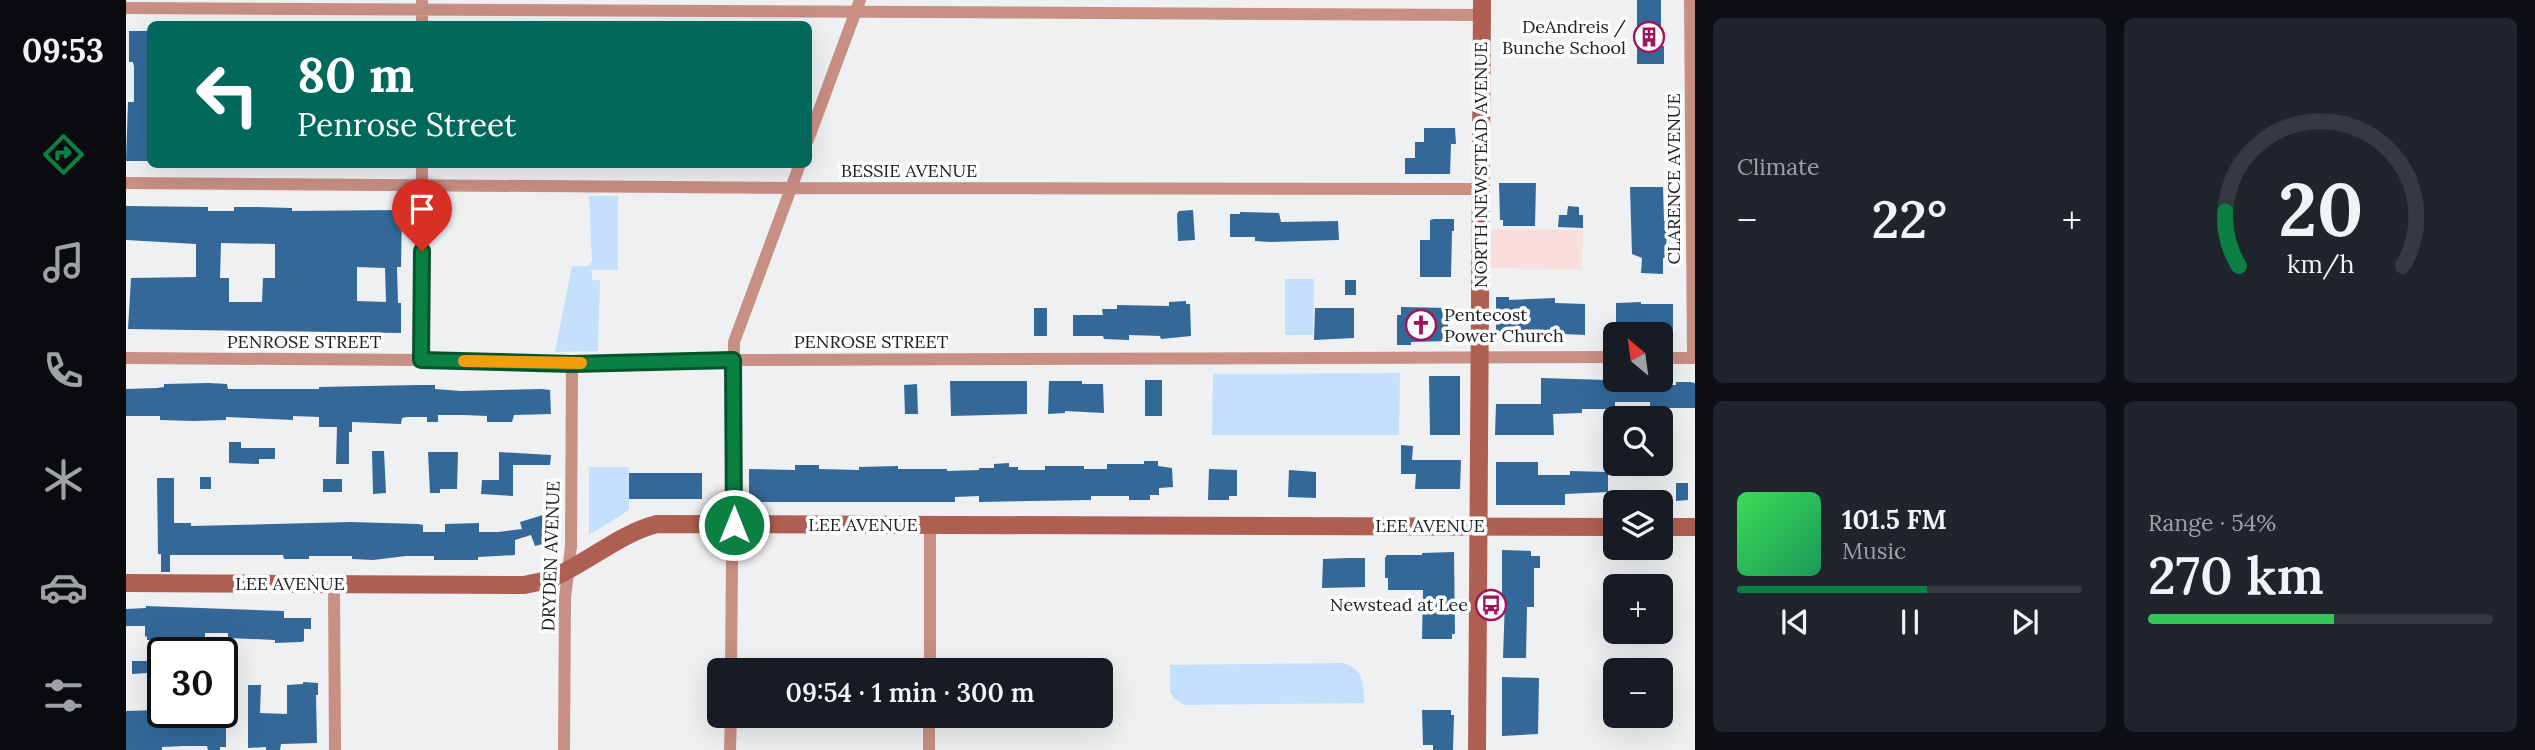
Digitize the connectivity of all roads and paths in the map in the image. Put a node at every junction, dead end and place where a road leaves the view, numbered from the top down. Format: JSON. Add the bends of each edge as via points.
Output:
{"nodes":[{"id":1,"x":860,"y":0,"type":"edge"},
{"id":2,"x":1690,"y":0,"type":"edge"},
{"id":3,"x":422,"y":5,"type":"edge"},
{"id":4,"x":659,"y":5,"type":"edge"},
{"id":5,"x":1482,"y":7,"type":"edge"},
{"id":6,"x":126,"y":8,"type":"edge"},
{"id":7,"x":855,"y":13,"type":"junction"},
{"id":8,"x":812,"y":129,"type":"edge"},
{"id":9,"x":422,"y":168,"type":"edge"},
{"id":10,"x":798,"y":168,"type":"edge"},
{"id":11,"x":126,"y":183,"type":"edge"},
{"id":12,"x":422,"y":186,"type":"junction"},
{"id":13,"x":791,"y":188,"type":"junction"},
{"id":14,"x":1481,"y":188,"type":"junction"},
{"id":15,"x":1480,"y":357,"type":"junction"},
{"id":16,"x":126,"y":358,"type":"edge"},
{"id":17,"x":1603,"y":358,"type":"edge"},
{"id":18,"x":1673,"y":358,"type":"edge"},
{"id":19,"x":1694,"y":358,"type":"edge"},
{"id":20,"x":421,"y":360,"type":"junction"},
{"id":21,"x":733,"y":360,"type":"junction"},
{"id":22,"x":572,"y":364,"type":"junction"},
{"id":23,"x":734,"y":525,"type":"junction"},
{"id":24,"x":930,"y":526,"type":"junction"},
{"id":25,"x":1480,"y":526,"type":"junction"},
{"id":26,"x":1603,"y":527,"type":"edge"},
{"id":27,"x":1673,"y":527,"type":"edge"},
{"id":28,"x":1695,"y":527,"type":"edge"},
{"id":29,"x":568,"y":570,"type":"junction"},
{"id":30,"x":126,"y":583,"type":"edge"},
{"id":31,"x":334,"y":584,"type":"junction"},
{"id":32,"x":732,"y":658,"type":"edge"},
{"id":33,"x":930,"y":658,"type":"edge"},
{"id":34,"x":731,"y":728,"type":"edge"},
{"id":35,"x":929,"y":728,"type":"edge"},
{"id":36,"x":335,"y":750,"type":"edge"},
{"id":37,"x":564,"y":750,"type":"edge"},
{"id":38,"x":730,"y":750,"type":"edge"},
{"id":39,"x":929,"y":750,"type":"edge"},
{"id":40,"x":1477,"y":750,"type":"edge"}],
"edges":[{"from":1,"to":7,"type":"street"},
{"from":2,"to":19,"type":"street","name":"CLARENCE AVENUE"},
{"from":3,"to":4,"type":"street"},
{"from":3,"to":6,"type":"street"},
{"from":4,"to":7,"type":"street"},
{"from":5,"to":7,"type":"street"},
{"from":5,"to":14,"type":"street","name":"NORTH NEWSTEAD AVENUE"},
{"from":7,"to":8,"type":"street"},
{"from":9,"to":12,"type":"street"},
{"from":10,"to":13,"type":"street"},
{"from":11,"to":12,"type":"street","name":"BESSIE AVENUE"},
{"from":12,"to":13,"type":"street","name":"BESSIE AVENUE"},
{"from":12,"to":20,"type":"street"},
{"from":13,"to":14,"type":"street","name":"BESSIE AVENUE"},
{"from":13,"to":21,"type":"street","via":[[734,342]]},
{"from":14,"to":15,"type":"street","name":"NORTH NEWSTEAD AVENUE"},
{"from":15,"to":17,"type":"street","name":"PENROSE STREET"},
{"from":15,"to":21,"type":"street","name":"PENROSE STREET"},
{"from":15,"to":25,"type":"street","name":"NORTH NEWSTEAD AVENUE"},
{"from":16,"to":20,"type":"street","name":"PENROSE STREET"},
{"from":18,"to":19,"type":"street"},
{"from":20,"to":22,"type":"street","name":"PENROSE STREET"},
{"from":21,"to":22,"type":"street","name":"PENROSE STREET"},
{"from":21,"to":23,"type":"street"},
{"from":22,"to":29,"type":"street","name":"DRYDEN AVENUE"},
{"from":23,"to":24,"type":"street","name":"LEE AVENUE"},
{"from":23,"to":29,"type":"street","name":"LEE AVENUE","via":[[643,527]]},
{"from":23,"to":32,"type":"street"},
{"from":24,"to":25,"type":"street","name":"LEE AVENUE"},
{"from":24,"to":33,"type":"street"},
{"from":25,"to":26,"type":"street","name":"LEE AVENUE"},
{"from":25,"to":40,"type":"street","name":"NORTH NEWSTEAD AVENUE"},
{"from":27,"to":28,"type":"street"},
{"from":29,"to":31,"type":"street","name":"LEE AVENUE","via":[[524,585]]},
{"from":29,"to":37,"type":"street","name":"DRYDEN AVENUE"},
{"from":30,"to":31,"type":"street","name":"LEE AVENUE"},
{"from":31,"to":36,"type":"street"},
{"from":34,"to":38,"type":"street"},
{"from":35,"to":39,"type":"street"}]}
